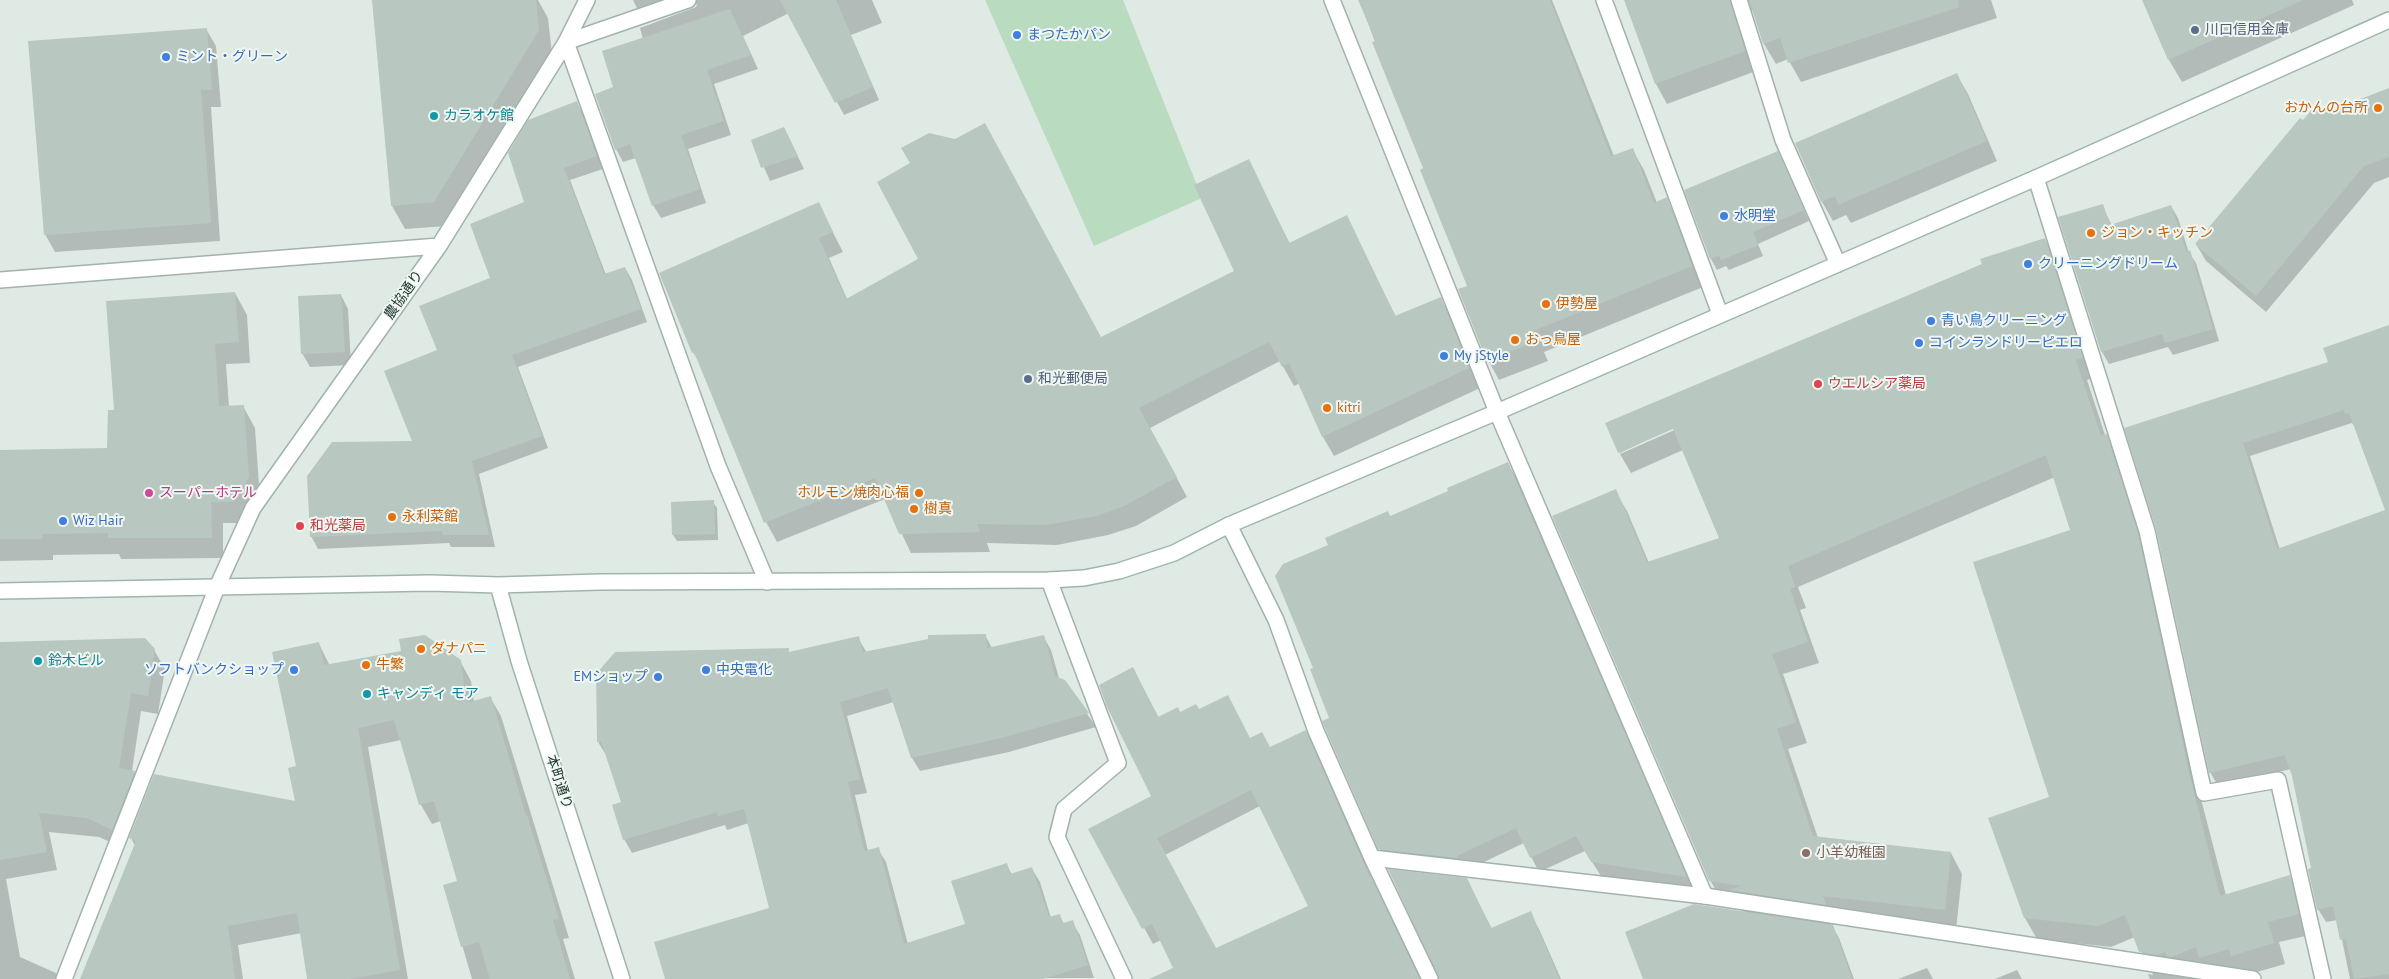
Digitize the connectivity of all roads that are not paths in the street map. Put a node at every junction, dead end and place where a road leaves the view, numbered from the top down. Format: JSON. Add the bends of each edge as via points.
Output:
{"nodes":[{"id":1,"x":587,"y":0,"type":"edge"},
{"id":2,"x":688,"y":0,"type":"edge"},
{"id":3,"x":1332,"y":0,"type":"edge"},
{"id":4,"x":1604,"y":0,"type":"edge"},
{"id":5,"x":1739,"y":0,"type":"edge"},
{"id":6,"x":2389,"y":20,"type":"edge"},
{"id":7,"x":566,"y":42,"type":"junction"},
{"id":8,"x":2036,"y":178,"type":"junction"},
{"id":9,"x":439,"y":246,"type":"junction"},
{"id":10,"x":1838,"y":264,"type":"junction"},
{"id":11,"x":0,"y":280,"type":"edge"},
{"id":12,"x":1720,"y":314,"type":"junction"},
{"id":13,"x":1497,"y":412,"type":"junction"},
{"id":14,"x":1229,"y":525,"type":"junction"},
{"id":15,"x":1049,"y":580,"type":"junction"},
{"id":16,"x":768,"y":582,"type":"junction"},
{"id":17,"x":498,"y":585,"type":"junction"},
{"id":18,"x":217,"y":587,"type":"junction"},
{"id":19,"x":0,"y":591,"type":"edge"},
{"id":20,"x":1372,"y":858,"type":"junction"},
{"id":21,"x":1705,"y":896,"type":"junction"},
{"id":22,"x":64,"y":979,"type":"edge"},
{"id":23,"x":622,"y":979,"type":"edge"},
{"id":24,"x":1124,"y":979,"type":"edge"},
{"id":25,"x":1430,"y":979,"type":"edge"},
{"id":26,"x":2253,"y":979,"type":"edge"},
{"id":27,"x":2323,"y":979,"type":"edge"}],
"edges":[{"from":1,"to":7,"type":"street","name":"農協通り"},
{"from":2,"to":7,"type":"street"},
{"from":3,"to":13,"type":"street"},
{"from":4,"to":12,"type":"street"},
{"from":5,"to":10,"type":"street","via":[[1783,140]]},
{"from":6,"to":8,"type":"street"},
{"from":7,"to":9,"type":"street","name":"農協通り"},
{"from":7,"to":16,"type":"street","via":[[718,466]]},
{"from":8,"to":10,"type":"street"},
{"from":8,"to":27,"type":"street","via":[[2147,531],[2204,793],[2278,780]]},
{"from":9,"to":11,"type":"street"},
{"from":9,"to":18,"type":"street","name":"農協通り","via":[[253,508]]},
{"from":10,"to":12,"type":"street"},
{"from":12,"to":13,"type":"street"},
{"from":13,"to":14,"type":"street"},
{"from":13,"to":21,"type":"street"},
{"from":14,"to":15,"type":"street","via":[[1174,553],[1119,571]]},
{"from":14,"to":20,"type":"street","via":[[1276,620],[1316,731]]},
{"from":15,"to":16,"type":"street"},
{"from":15,"to":24,"type":"street","via":[[1118,763],[1064,809],[1056,837]]},
{"from":16,"to":17,"type":"street"},
{"from":17,"to":18,"type":"street"},
{"from":17,"to":23,"type":"street","name":"本町通り","via":[[518,662]]},
{"from":18,"to":19,"type":"street"},
{"from":18,"to":22,"type":"street","name":"農協通り"},
{"from":20,"to":21,"type":"street"},
{"from":20,"to":25,"type":"street"},
{"from":21,"to":26,"type":"street"}]}
